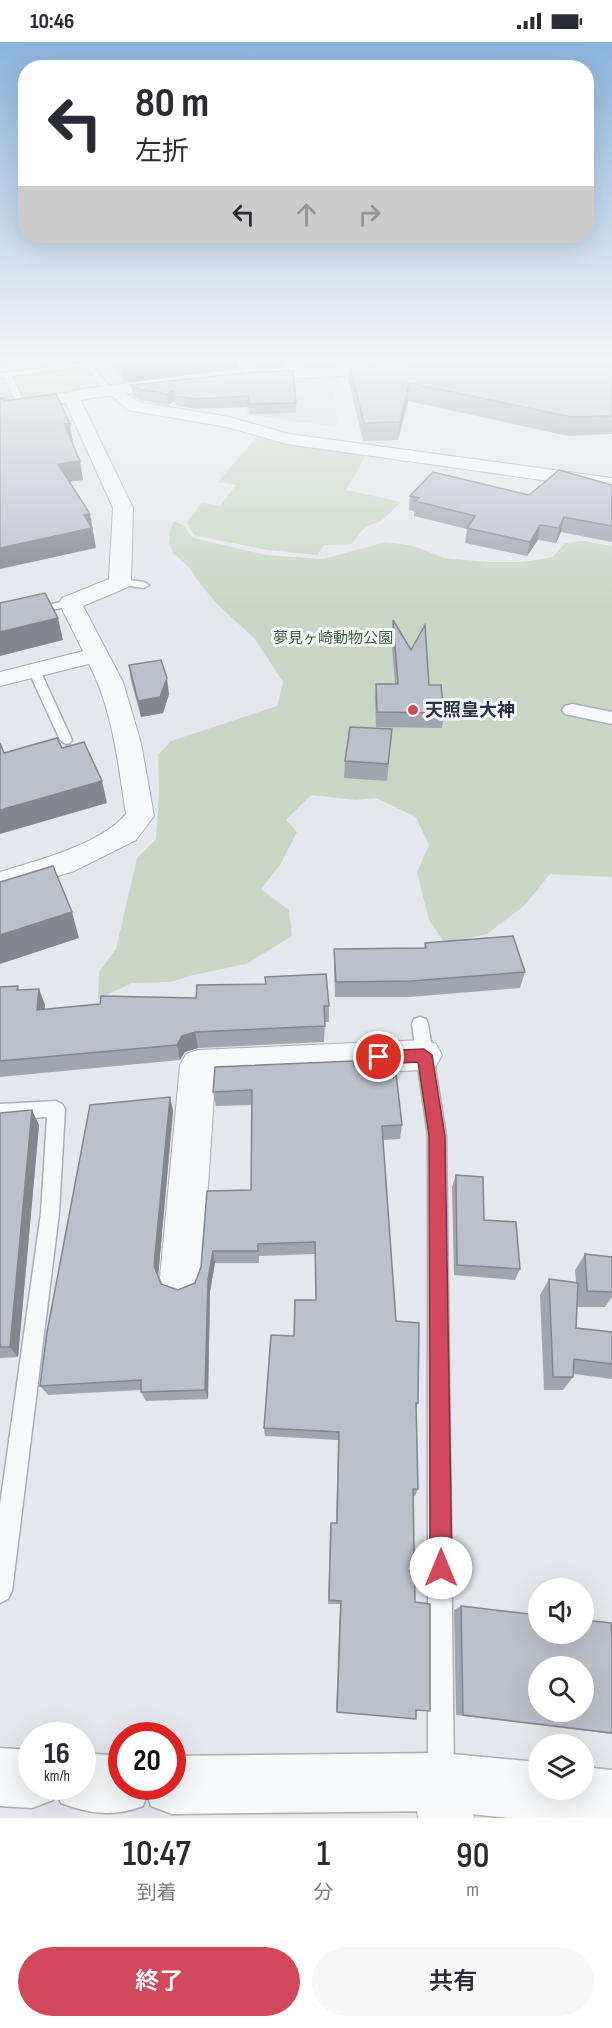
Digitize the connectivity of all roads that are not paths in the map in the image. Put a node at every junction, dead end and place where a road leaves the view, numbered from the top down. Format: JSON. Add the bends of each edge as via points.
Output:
{"nodes":[{"id":1,"x":92,"y":441,"type":"edge"},
{"id":2,"x":300,"y":441,"type":"edge"},
{"id":3,"x":612,"y":484,"type":"edge"},
{"id":4,"x":120,"y":582,"type":"junction"},
{"id":5,"x":144,"y":585,"type":"dead end"},
{"id":6,"x":70,"y":603,"type":"junction"},
{"id":7,"x":0,"y":619,"type":"edge"},
{"id":8,"x":95,"y":655,"type":"junction"},
{"id":9,"x":34,"y":670,"type":"junction"},
{"id":10,"x":0,"y":679,"type":"edge"},
{"id":11,"x":572,"y":710,"type":"dead end"},
{"id":12,"x":612,"y":718,"type":"edge"},
{"id":13,"x":66,"y":740,"type":"dead end"},
{"id":14,"x":0,"y":883,"type":"edge"},
{"id":15,"x":422,"y":1040,"type":"joint"},
{"id":16,"x":0,"y":1112,"type":"edge"},
{"id":17,"x":181,"y":1278,"type":"dead end"},
{"id":18,"x":0,"y":1591,"type":"edge"},
{"id":19,"x":0,"y":1777,"type":"edge"},
{"id":20,"x":18,"y":1778,"type":"edge"},
{"id":21,"x":186,"y":1786,"type":"edge"},
{"id":22,"x":612,"y":1799,"type":"edge"},
{"id":23,"x":444,"y":1800,"type":"edge"}],
"edges":[{"from":1,"to":4,"type":"street","via":[[123,508]]},
{"from":2,"to":3,"type":"street"},
{"from":4,"to":5,"type":"lane"},
{"from":4,"to":6,"type":"street"},
{"from":6,"to":7,"type":"lane"},
{"from":6,"to":8,"type":"street"},
{"from":8,"to":9,"type":"street"},
{"from":8,"to":14,"type":"street","via":[[111,682],[140,816],[126,833],[64,863]]},
{"from":9,"to":10,"type":"street"},
{"from":9,"to":13,"type":"lane"},
{"from":11,"to":12,"type":"street"},
{"from":15,"to":17,"type":"street","via":[[198,1065]]},
{"from":15,"to":23,"type":"lane","via":[[437,1136]]},
{"from":16,"to":18,"type":"lane","via":[[56,1109],[50,1213]]},
{"from":19,"to":20,"type":"street"},
{"from":21,"to":23,"type":"street"},
{"from":22,"to":23,"type":"street"}]}
